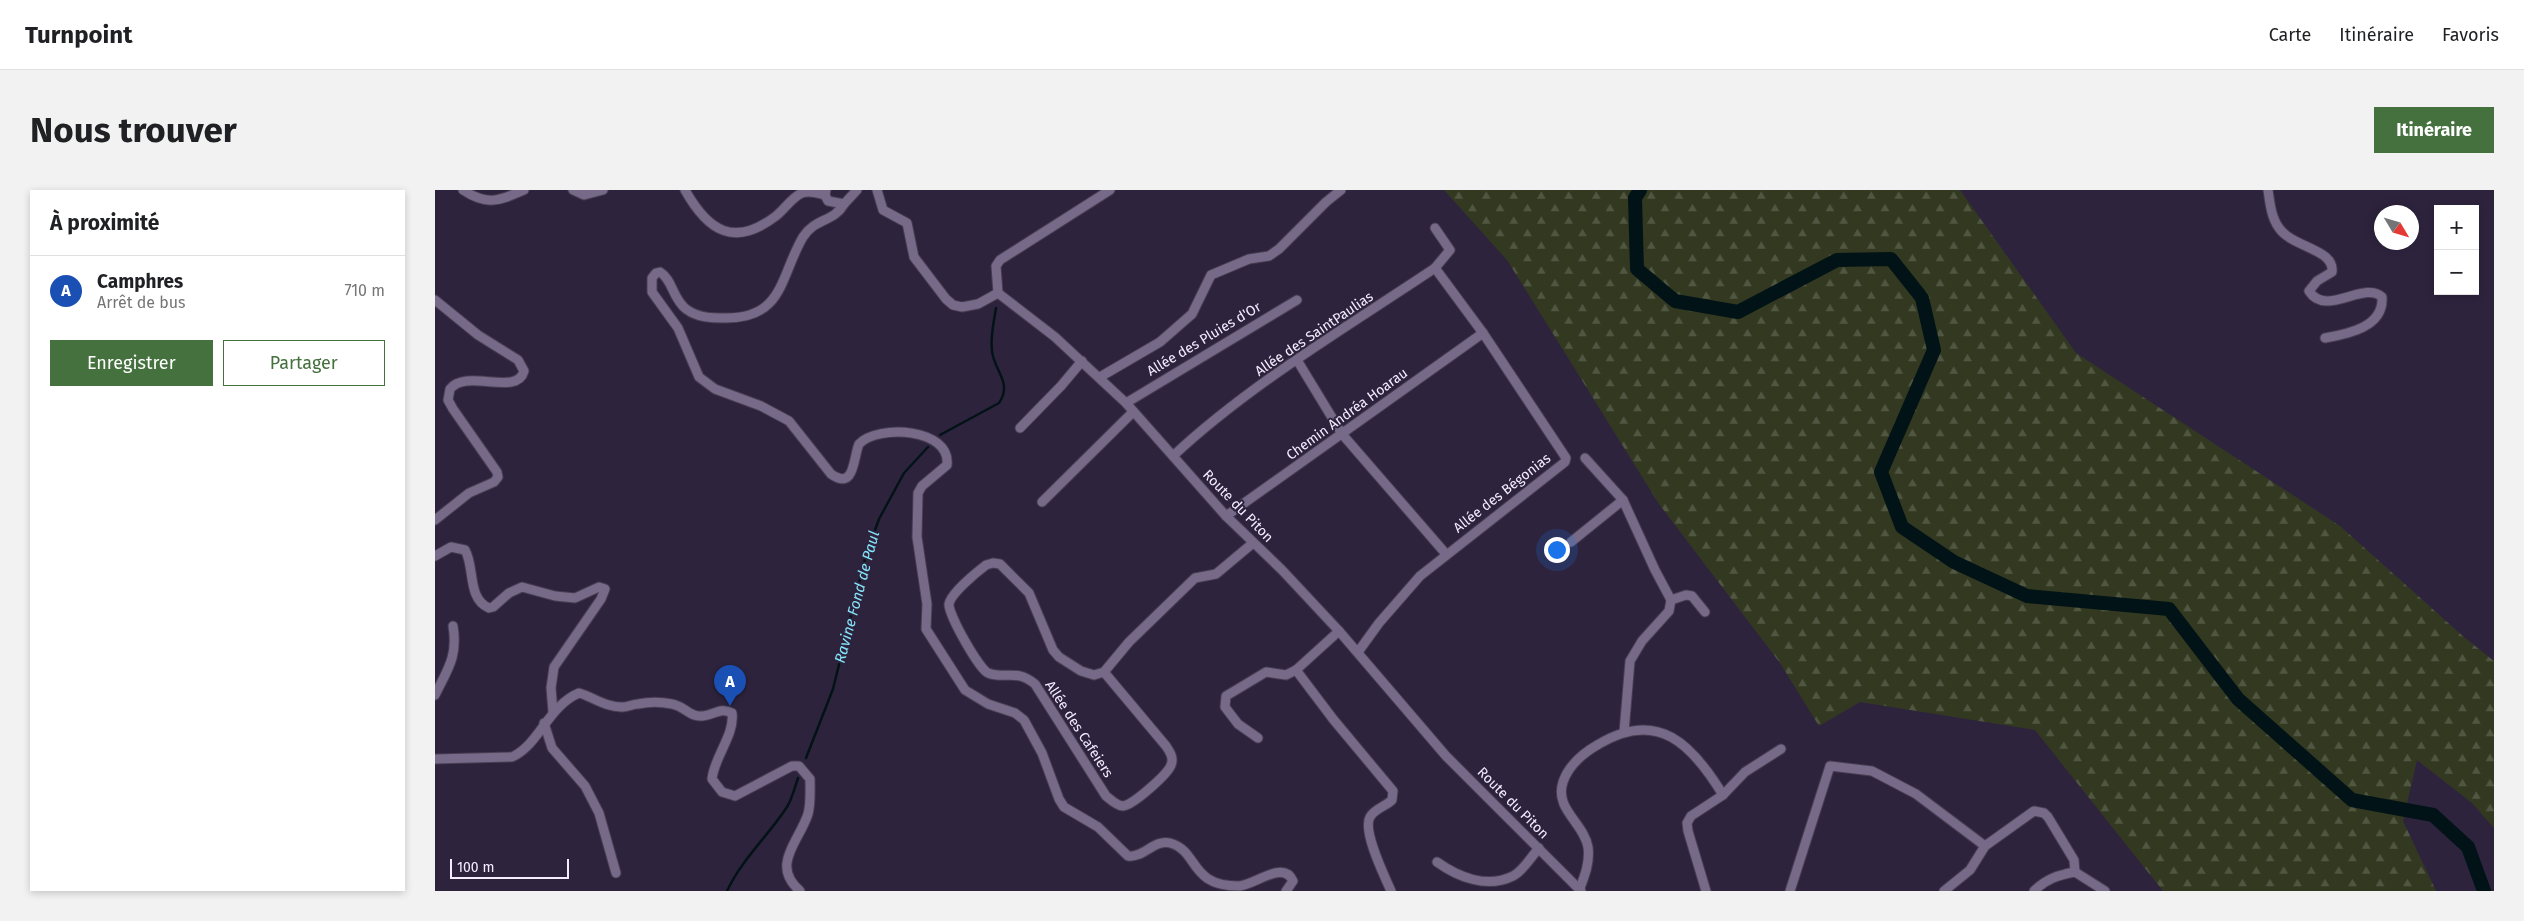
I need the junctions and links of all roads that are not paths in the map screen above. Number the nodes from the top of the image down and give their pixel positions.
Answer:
1 (463, 190) edge
2 (524, 190) edge
3 (573, 190) edge
4 (603, 190) edge
5 (685, 190) edge
6 (857, 190) edge
7 (877, 190) edge
8 (1110, 190) edge
9 (1341, 190) edge
10 (2268, 190) edge
11 (825, 192) edge
12 (844, 204) junction
13 (1435, 228) dead end
14 (1435, 268) junction
15 (997, 293) junction
16 (435, 300) edge
17 (1297, 300) dead end
18 (1483, 332) junction
19 (2325, 338) dead end
20 (1297, 360) junction
21 (1082, 361) junction
22 (1100, 378) junction
23 (1126, 403) junction
24 (1133, 412) junction
25 (1019, 428) dead end
26 (1342, 434) junction
27 (1173, 456) junction
28 (1585, 458) dead end
29 (1623, 500) junction
30 (1042, 502) dead end
31 (1226, 516) junction
32 (435, 520) edge
33 (1571, 542) dead end
34 (1253, 543) junction
35 (1446, 554) junction
36 (435, 556) edge
37 (1671, 600) junction
38 (1705, 612) dead end
39 (453, 626) dead end
40 (1339, 631) junction
41 (1358, 652) junction
42 (1296, 670) junction
43 (1104, 672) junction
44 (435, 695) edge
45 (553, 712) junction
46 (544, 723) junction
47 (1624, 732) junction
48 (1258, 738) dead end
49 (1781, 748) dead end
50 (435, 759) edge
51 (1723, 795) junction
52 (1985, 846) junction
53 (1539, 848) junction
54 (1437, 862) dead end
55 (2075, 872) junction
56 (616, 873) dead end
57 (1581, 889) edge
58 (800, 891) edge
59 (1286, 891) edge
60 (1391, 891) edge
61 (1706, 891) edge
62 (1790, 891) edge
63 (1944, 891) edge
64 (2034, 891) edge
65 (2105, 891) edge

1 - 2 street
3 - 4 street
5 - 11 street
6 - 12 street
7 - 15 street
8 - 15 street
9 - 22 street
10 - 19 street
11 - 12 street
12 - 59 street
13 - 14 street, Allée des SaintPaulias
14 - 18 street, Allée des Bégonias
14 - 20 street, Allée des SaintPaulias
15 - 21 street, Route du Piton
16 - 32 street
17 - 23 street, Allée des Pluies d'Or
18 - 26 street, Chemin Andréa Hoarau
18 - 35 street, Allée des Bégonias
20 - 26 street
20 - 27 street, Allée des SaintPaulias
21 - 22 street, Route du Piton
21 - 25 street
22 - 23 street, Route du Piton
23 - 24 street, Route du Piton
24 - 27 street, Route du Piton
24 - 30 street
26 - 31 street, Chemin Andréa Hoarau
26 - 35 street
27 - 31 street, Route du Piton
28 - 29 street
29 - 33 street
29 - 37 street
31 - 34 street, Route du Piton
34 - 40 street, Route du Piton
34 - 43 street
35 - 41 street, Allée des Bégonias
36 - 45 street
37 - 38 street
37 - 47 street
39 - 44 street
40 - 41 street, Route du Piton
40 - 42 street
41 - 53 street, Route du Piton
42 - 48 street
42 - 60 street
43 - 43 street, Allée des Cafeiers
45 - 46 street
45 - 58 street
46 - 50 street
46 - 56 street
47 - 51 street
47 - 57 street
49 - 51 street
51 - 61 street
52 - 55 street
52 - 62 street
52 - 63 street
53 - 54 street
53 - 57 street, Route du Piton
55 - 64 street
55 - 65 street

